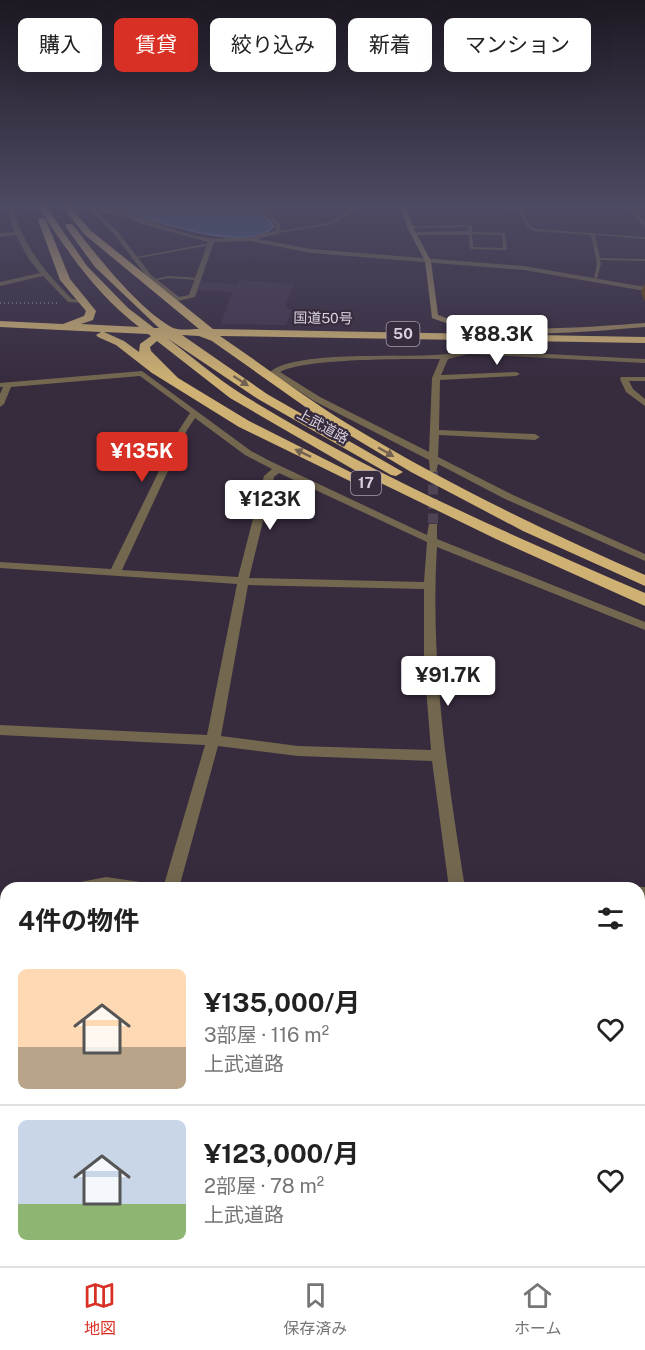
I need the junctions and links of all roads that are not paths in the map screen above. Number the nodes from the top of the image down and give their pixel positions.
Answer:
1 (35, 264) edge
2 (58, 264) edge
3 (80, 264) edge
4 (98, 264) edge
5 (128, 264) edge
6 (137, 264) edge
7 (203, 264) edge
8 (428, 264) edge
9 (476, 264) edge
10 (597, 264) edge
11 (44, 274) junction
12 (595, 278) junction
13 (198, 279) junction
14 (150, 281) junction
15 (0, 284) edge
16 (645, 289) edge
17 (164, 296) junction
18 (87, 307) junction
19 (0, 324) edge
20 (645, 325) edge
21 (57, 326) junction
22 (138, 329) junction
23 (0, 333) edge
24 (102, 335) junction
25 (212, 335) junction
26 (162, 338) junction
27 (280, 339) junction
28 (645, 340) edge
29 (645, 349) edge
30 (445, 357) junction
31 (242, 358) junction
32 (615, 358) junction
33 (645, 361) edge
34 (516, 374) dead end
35 (436, 378) junction
36 (624, 379) junction
37 (645, 379) edge
38 (173, 380) junction
39 (4, 385) edge
40 (0, 404) edge
41 (645, 404) edge
42 (194, 413) junction
43 (433, 432) junction
44 (535, 437) dead end
45 (434, 459) junction
46 (278, 469) junction
47 (433, 470) tunnel mouth
48 (433, 526) tunnel mouth
49 (432, 541) junction
50 (645, 558) edge
51 (0, 565) edge
52 (116, 572) junction
53 (243, 581) junction
54 (645, 581) edge
55 (429, 586) junction
56 (645, 589) edge
57 (645, 601) edge
58 (645, 626) edge
59 (0, 730) edge
60 (213, 740) junction
61 (438, 756) junction
62 (173, 882) edge
63 (456, 882) edge

1 - 11 street
2 - 18 highway
3 - 22 highway, 上武道路 / 17
4 -> 56 highway, 上武道路 / 17
5 - 14 highway, 17
6 - 14 street
7 - 13 street
8 - 20 street
9 - 12 street
10 - 12 lane
11 - 15 street
11 - 18 street
12 - 16 street
13 - 14 lane
13 - 14 street
14 - 17 highway, 17
17 - 25 highway, 17
17 - 26 highway
18 - 21 highway
18 - 22 highway
19 - 21 highway, 国道50号 / 50
21 - 22 highway, 国道50号 / 50
22 - 24 highway, 国道50号 / 50
22 - 26 highway, 国道50号 / 50
22 - 26 highway, 上武道路 / 17
23 - 24 highway, 国道50号 / 50
24 - 38 highway, 17
25 - 26 highway, 国道50号 / 50
25 - 26 highway, 国道50号 / 50
25 - 27 highway, 国道50号 / 50
25 - 28 highway, 国道50号 / 50
25 - 31 highway, 17
26 - 38 highway, 17
26 - 57 highway, 上武道路 / 17
27 - 29 highway, 国道50号 / 50
27 - 31 highway
30 - 32 street
30 - 35 street
30 - 45 street
31 -> 54 highway, 17
32 - 33 street
32 - 36 street
34 - 35 street
35 - 43 street
36 - 37 street
36 - 41 street
57 -> 38 highway, 17
39 - 40 street
39 - 42 street
42 - 46 street
42 - 52 street
43 - 44 street
43 - 45 street
45 - 47 street
45 - 50 street
46 - 49 street
46 - 53 street
48 - 49 street
49 - 55 street
49 - 58 street
51 - 52 street
52 - 53 street
53 - 55 street
53 - 60 street
55 - 61 street
59 - 60 street
60 - 61 street
60 - 62 street
61 - 63 street

